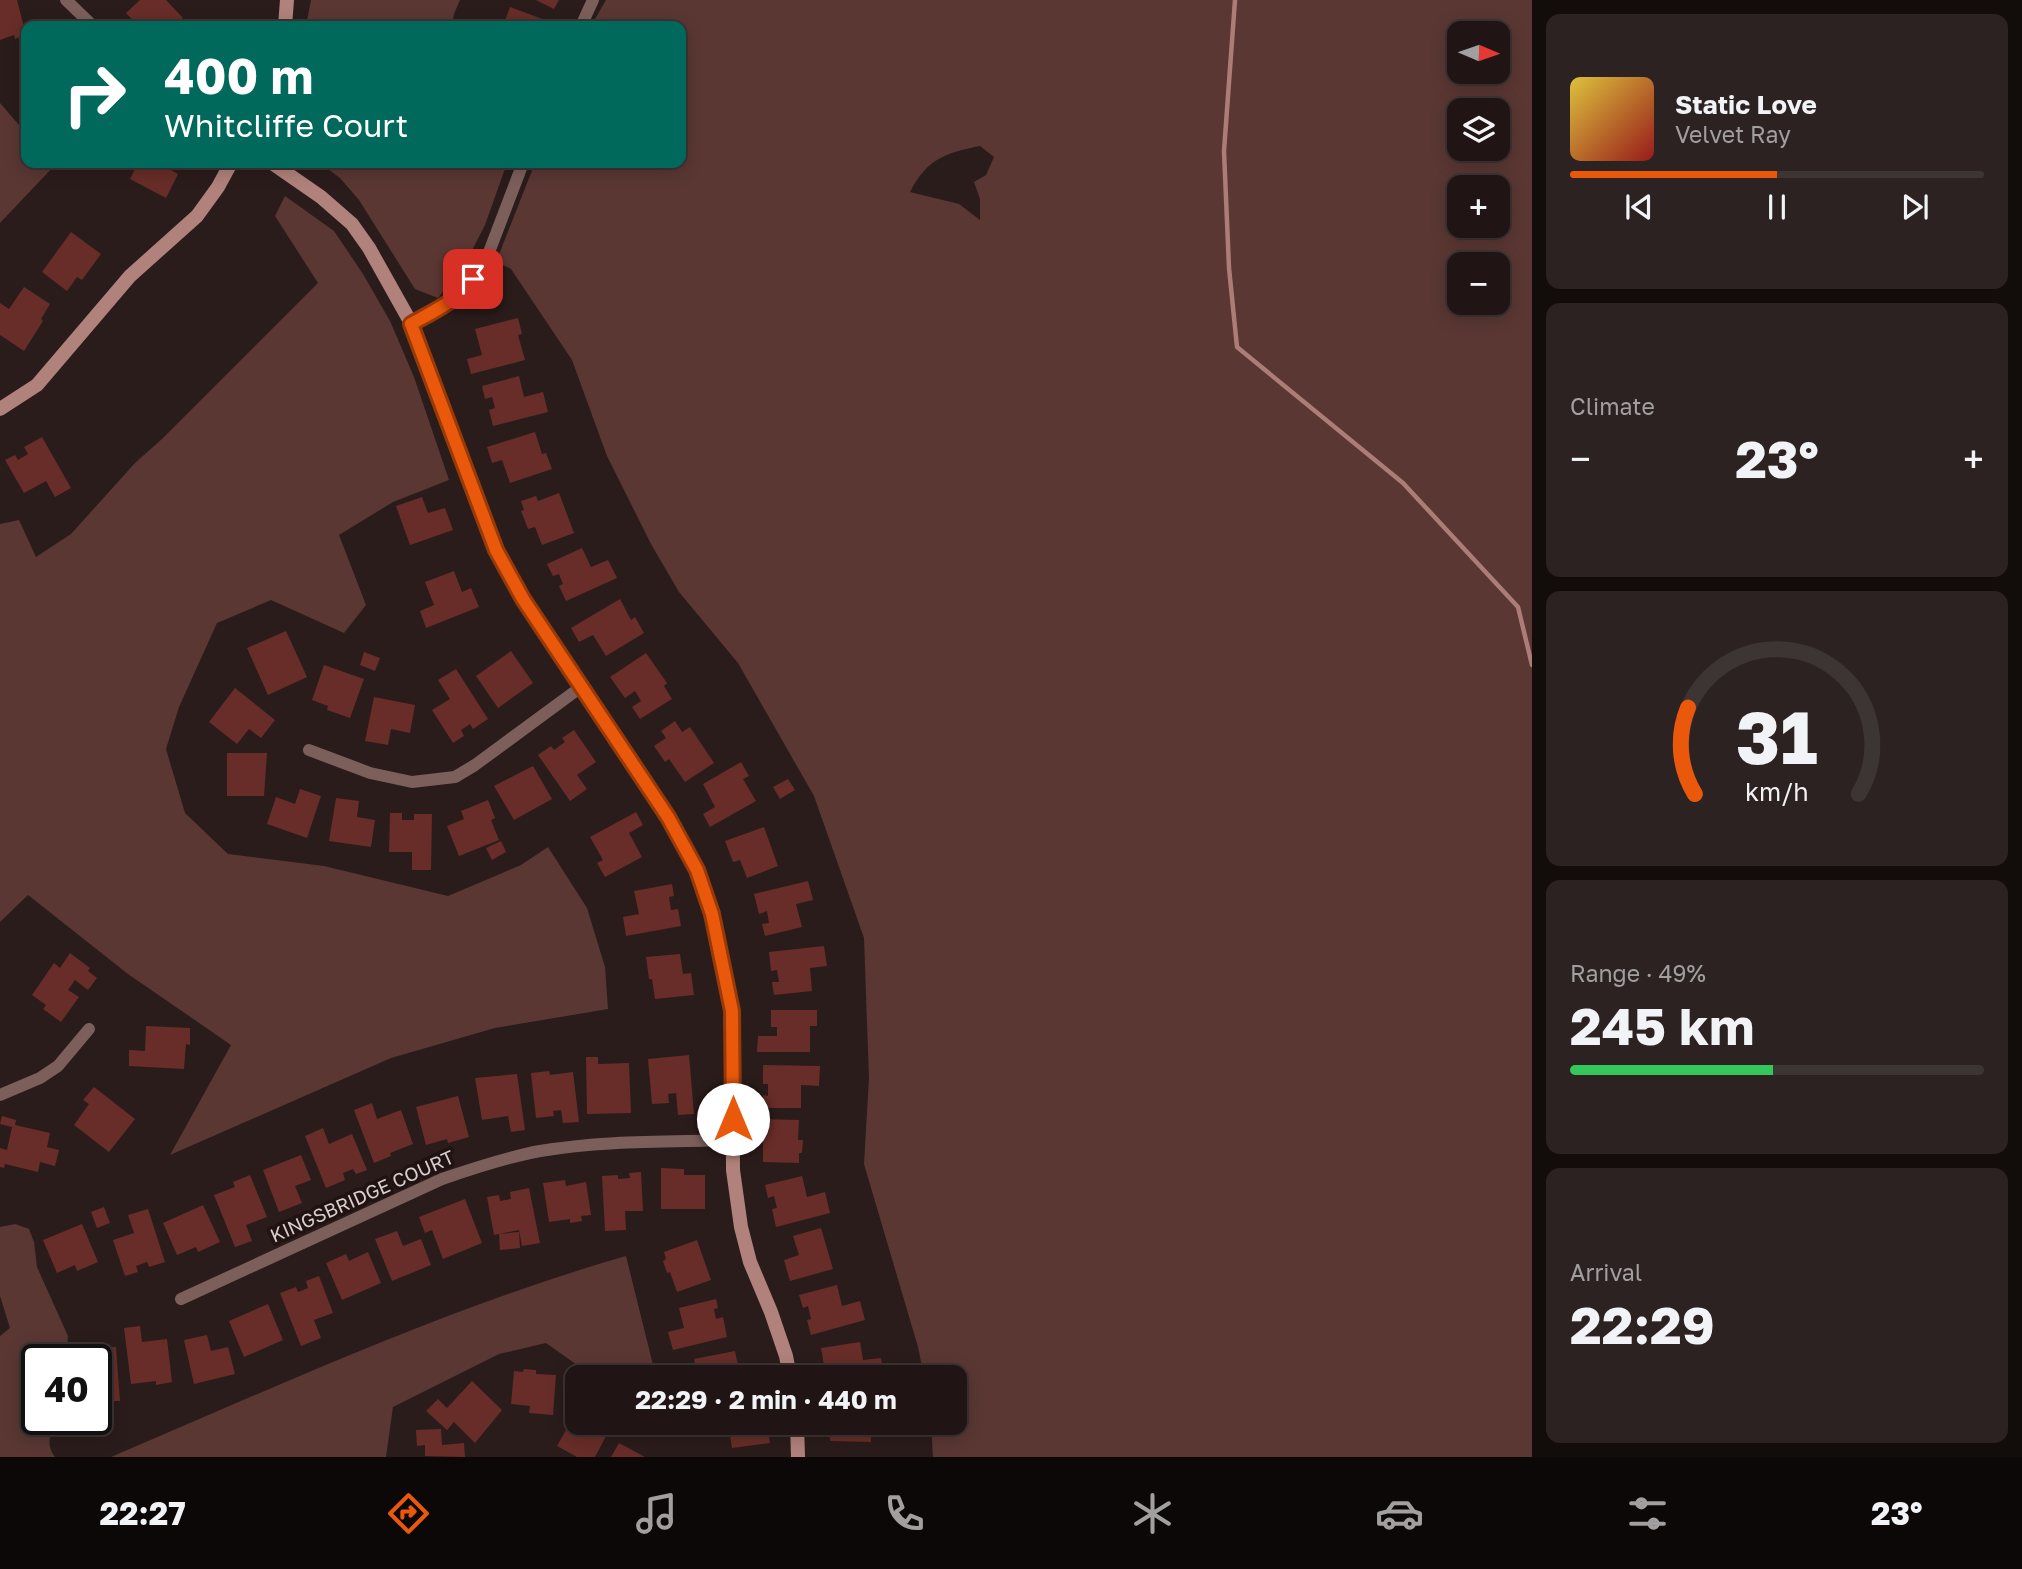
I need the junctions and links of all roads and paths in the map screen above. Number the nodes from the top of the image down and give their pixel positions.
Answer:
1 (66, 0) edge
2 (287, 0) edge
3 (593, 0) edge
4 (88, 21) edge
5 (285, 21) edge
6 (583, 21) edge
7 (228, 168) edge
8 (279, 168) edge
9 (521, 168) edge
10 (411, 324) junction
11 (0, 409) edge
12 (581, 687) junction
13 (309, 750) dead end
14 (89, 1029) dead end
15 (0, 1095) edge
16 (733, 1140) junction
17 (181, 1299) dead end
18 (788, 1365) edge
19 (797, 1435) edge
20 (798, 1457) edge

1 - 4 street
2 - 5 street
3 - 6 street
7 - 11 street
8 - 10 street
9 - 10 street
10 - 12 street
12 - 13 street
12 - 16 street
14 - 15 street
16 - 17 street, KINGSBRIDGE COURT
16 - 18 street
19 - 20 street

